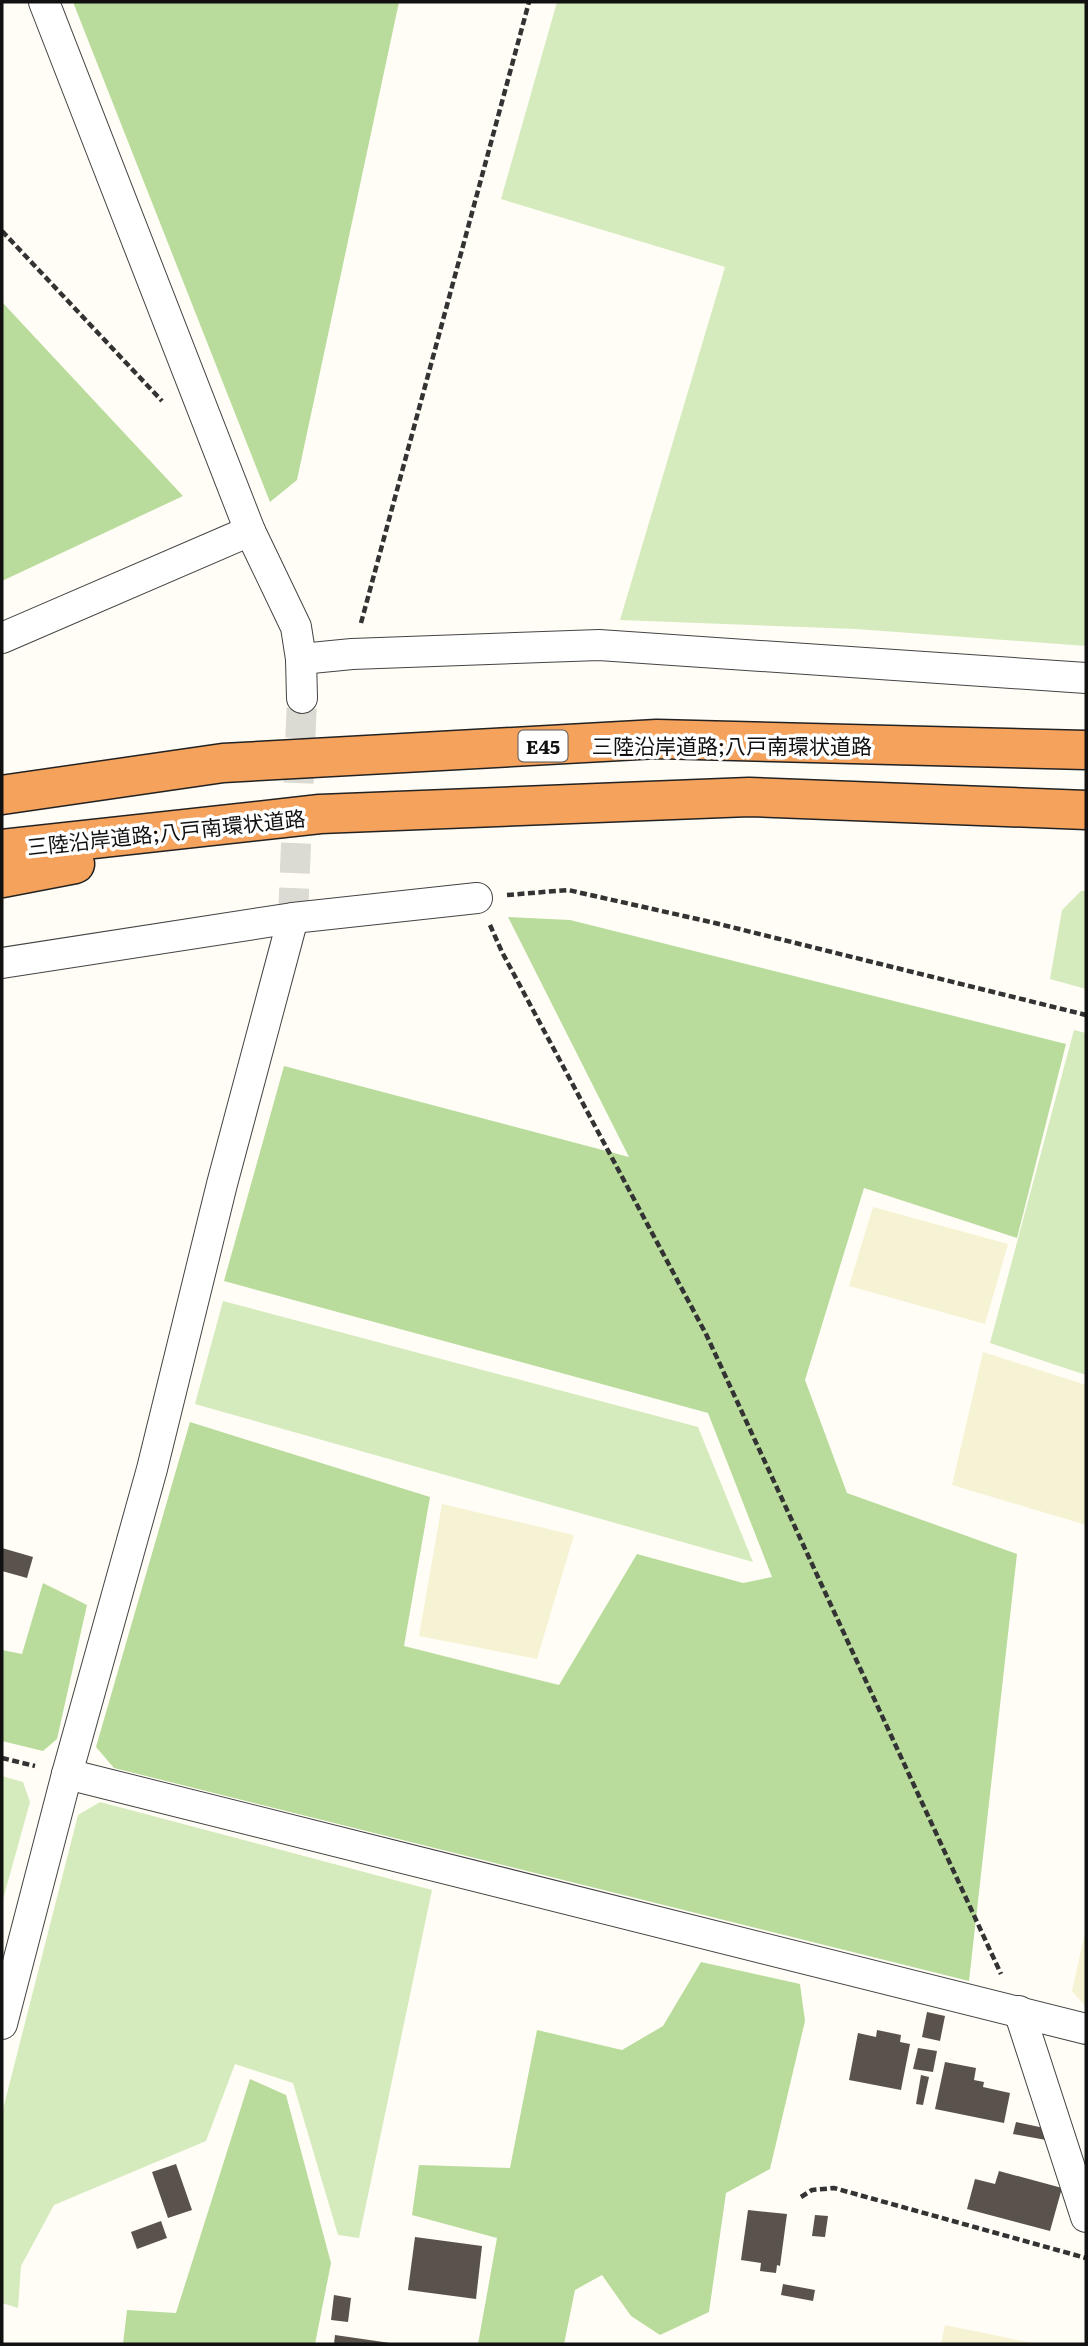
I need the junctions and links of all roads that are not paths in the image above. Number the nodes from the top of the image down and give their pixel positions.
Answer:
1 (44, 2) edge
2 (250, 531) junction
3 (2, 638) edge
4 (301, 659) junction
5 (1086, 678) edge
6 (302, 698) tunnel mouth
7 (1086, 750) edge
8 (2, 795) edge
9 (1086, 810) edge
10 (320, 814) junction
11 (2, 849) edge
12 (2, 878) edge
13 (477, 898) road end
14 (293, 918) junction
15 (2, 963) edge
16 (67, 1774) junction
17 (1019, 2011) junction
18 (2, 2024) edge
19 (1086, 2029) edge
20 (1086, 2217) edge

1 - 2 street
2 - 3 street
2 - 4 street
4 - 5 street
4 - 6 street
7 - 8 highway, 三陸沿岸道路;八戸南環状道路 / E45
9 - 10 highway, 三陸沿岸道路;八戸南環状道路
10 - 11 highway, 三陸沿岸道路;八戸南環状道路
10 - 12 highway
13 - 14 street
14 - 15 street
14 - 16 street
16 - 17 street
16 - 18 street
17 - 19 street
17 - 20 street

